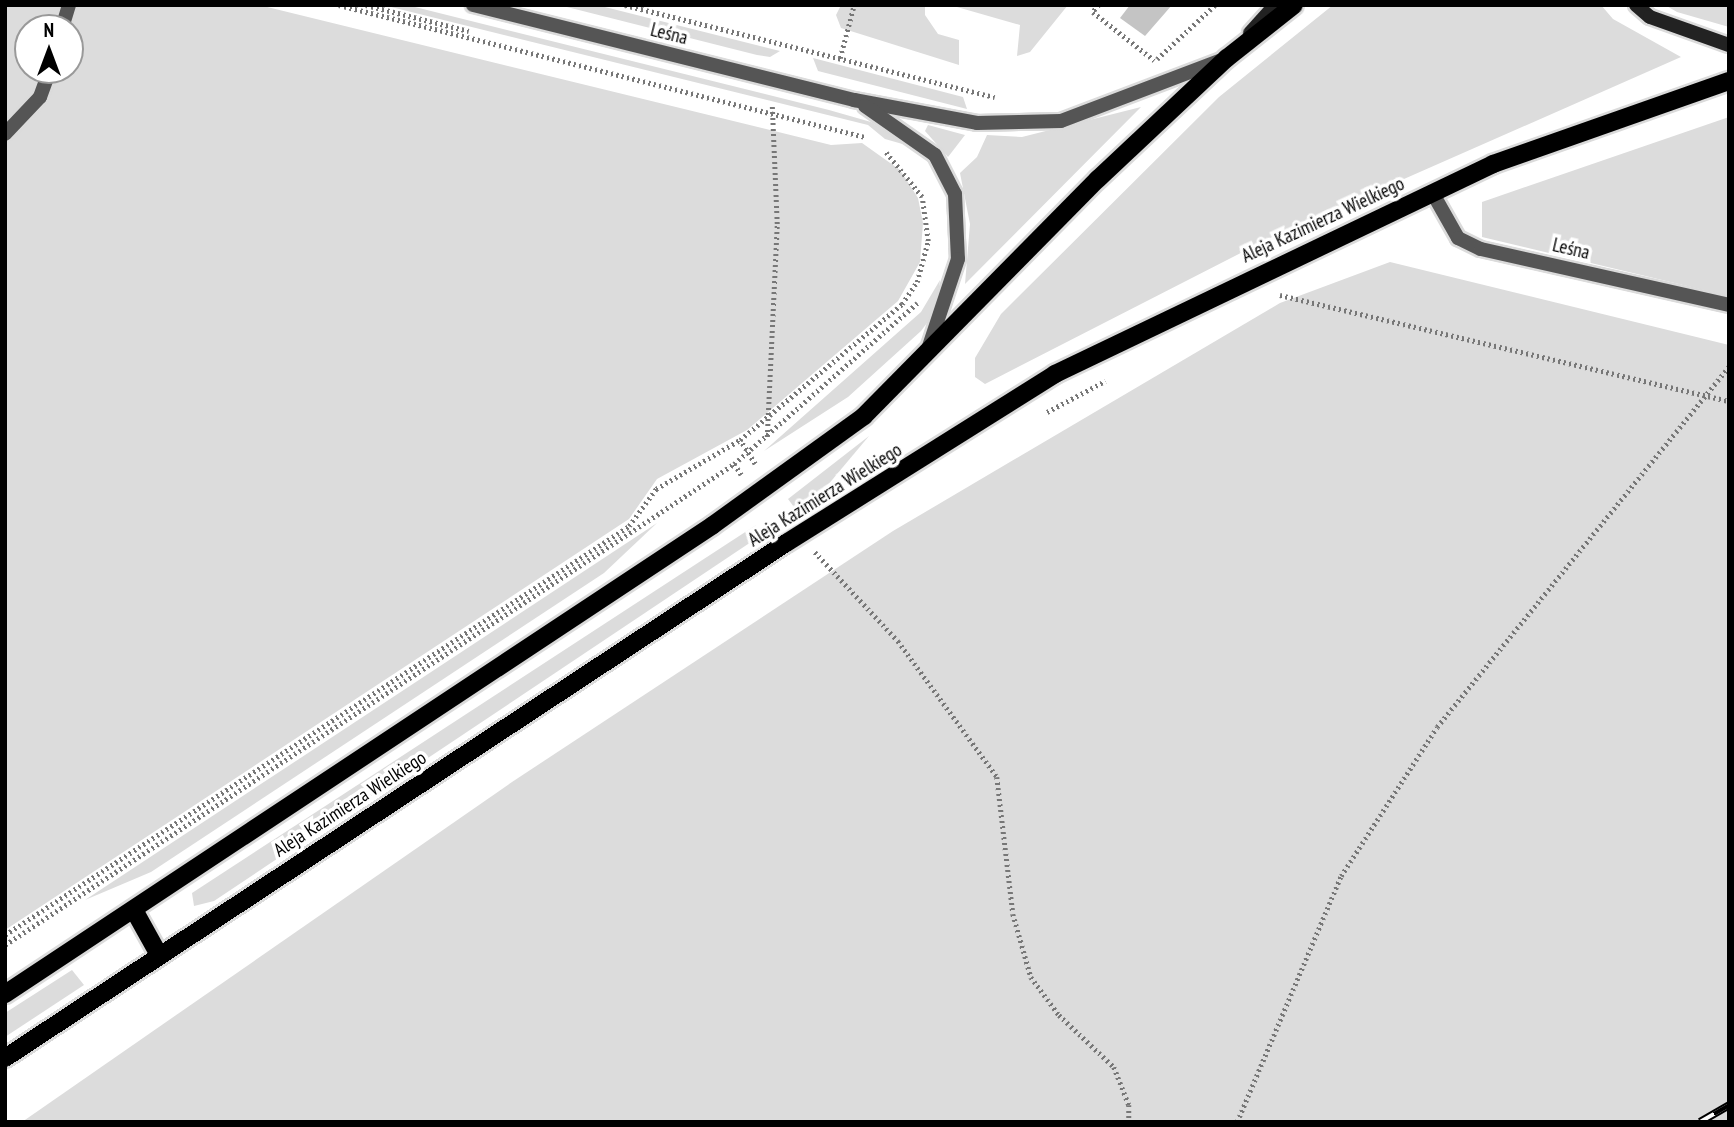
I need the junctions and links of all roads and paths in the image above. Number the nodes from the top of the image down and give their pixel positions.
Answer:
1 (338, 5) edge
2 (366, 5) edge
3 (473, 5) edge
4 (625, 5) edge
5 (854, 5) edge
6 (1098, 5) edge
7 (1215, 5) edge
8 (1275, 5) edge
9 (1294, 5) edge
10 (1636, 5) edge
11 (1729, 45) edge
12 (840, 58) junction
13 (1227, 58) junction
14 (1155, 61) junction
15 (1145, 67) dead end
16 (1729, 81) edge
17 (45, 84) edge
18 (1006, 99) dead end
19 (854, 100) junction
20 (772, 106) junction
21 (772, 113) junction
22 (5, 134) edge
23 (901, 155) dead end
24 (1432, 192) junction
25 (926, 290) dead end
26 (1270, 293) dead end
27 (1729, 305) edge
28 (924, 360) junction
29 (1729, 366) edge
30 (1117, 375) dead end
31 (1709, 396) junction
32 (1729, 401) edge
33 (1034, 419) dead end
34 (768, 420) junction
35 (757, 430) dead end
36 (767, 436) junction
37 (740, 440) dead end
38 (734, 464) junction
39 (756, 496) junction
40 (816, 554) dead end
41 (134, 910) junction
42 (5, 935) edge
43 (5, 944) edge
44 (159, 955) junction
45 (5, 994) edge
46 (5, 1058) edge
47 (1129, 1122) edge
48 (1237, 1122) edge

1 - 21 path
2 - 20 path
3 - 19 street, Leśna
4 - 12 path
5 - 12 path
6 - 14 path
7 - 14 path
8 - 13 street
9 - 13 main road, Aleja Kazimierza Wielkiego
10 - 11 street
12 - 18 path
13 - 19 street, Leśna
13 - 28 main road, Aleja Kazimierza Wielkiego
14 - 15 path
16 - 24 main road, Aleja Kazimierza Wielkiego
17 - 22 street
19 - 28 street
20 - 21 path
20 - 21 path
21 - 34 path
23 - 34 path
24 - 27 street, Leśna
24 - 44 main road, Aleja Kazimierza Wielkiego
25 - 36 path
26 - 31 path
28 - 39 main road, Aleja Kazimierza Wielkiego
29 - 31 path
30 - 33 path
31 - 32 path
31 - 48 path
34 - 35 path
34 - 36 path
36 - 38 path
37 - 42 path
38 - 39 path
38 - 43 path
39 - 41 main road, Aleja Kazimierza Wielkiego
40 - 47 path
41 - 44 main road
41 - 45 main road, Aleja Kazimierza Wielkiego
44 - 46 main road, Aleja Kazimierza Wielkiego

